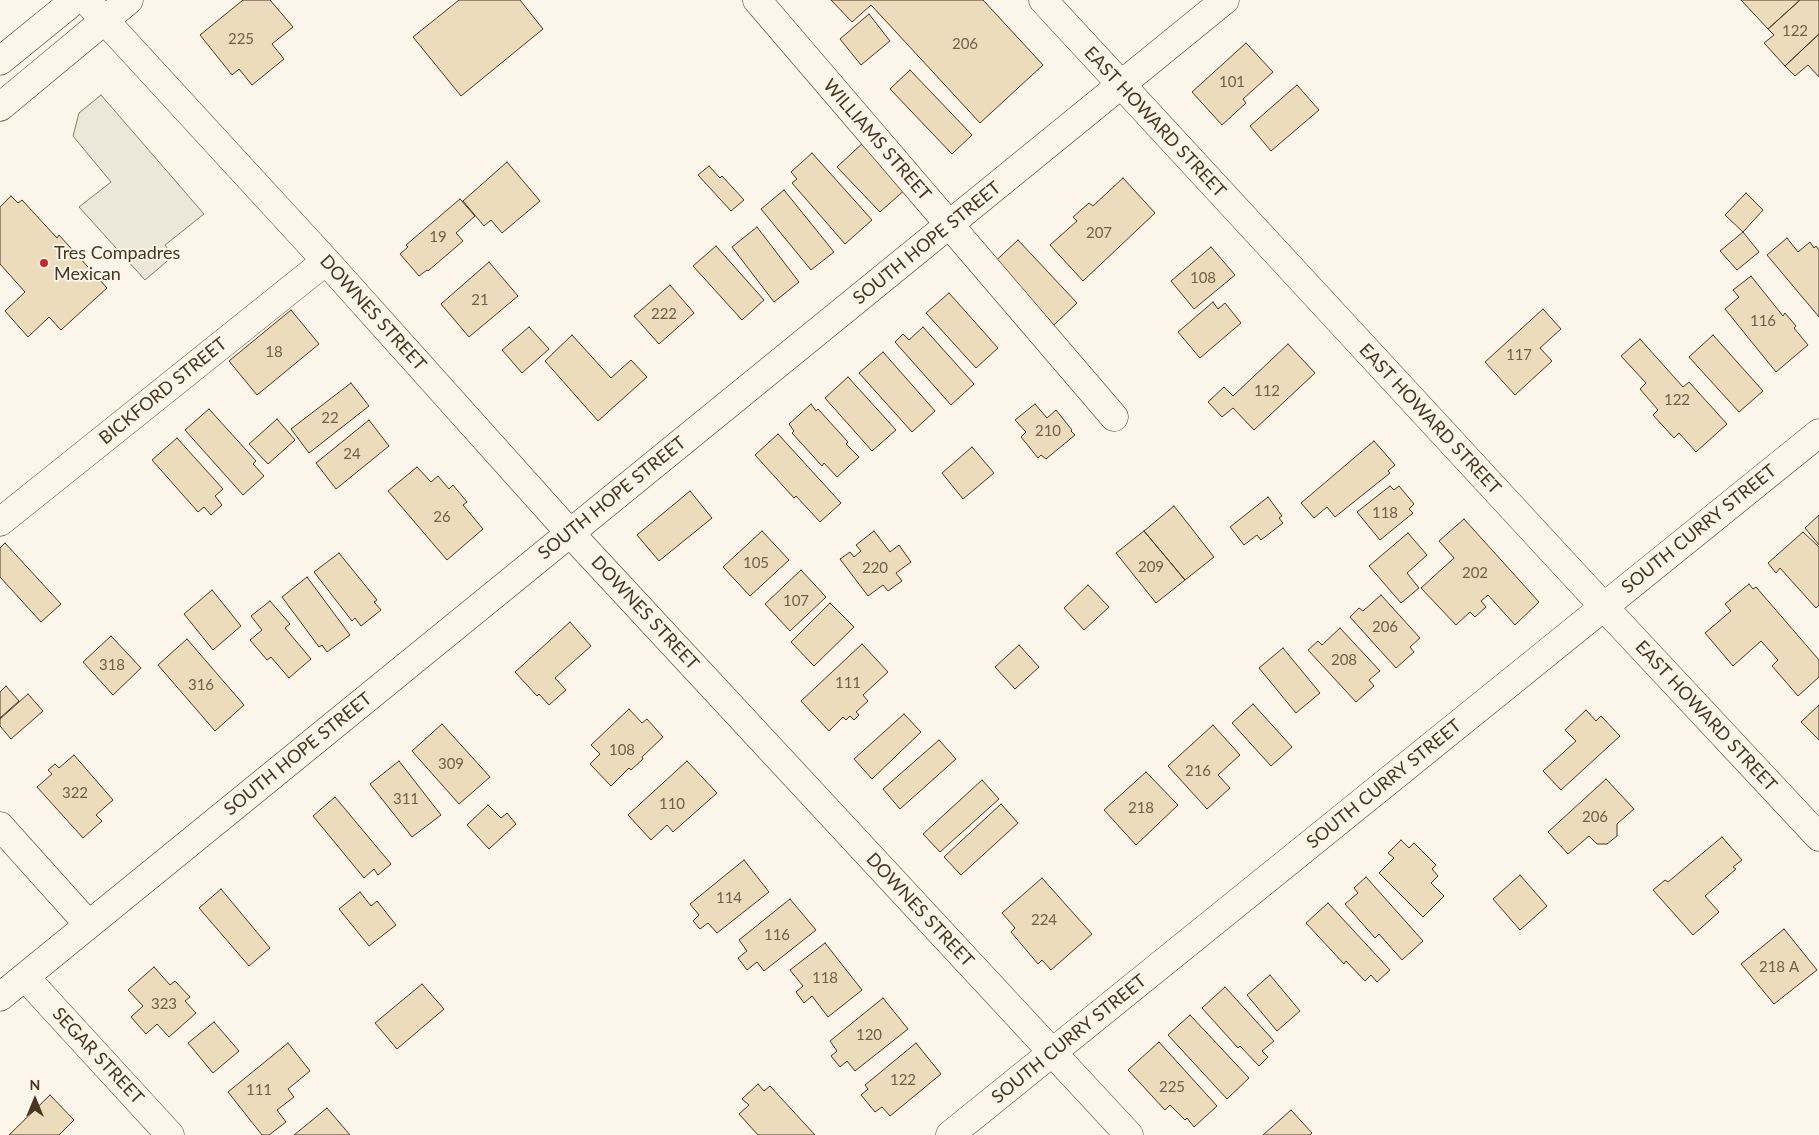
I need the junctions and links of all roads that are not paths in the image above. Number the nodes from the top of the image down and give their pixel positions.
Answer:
1 (75, 0) edge
2 (86, 0) edge
3 (129, 0) edge
4 (757, 0) edge
5 (1043, 0) edge
6 (1225, 0) edge
7 (104, 20) junction
8 (0, 61) edge
9 (1121, 84) junction
10 (0, 107) edge
11 (949, 225) junction
12 (326, 261) junction
13 (1114, 417) dead end
14 (1819, 433) edge
15 (0, 522) edge
16 (570, 533) junction
17 (1604, 606) junction
18 (0, 826) edge
19 (1819, 836) edge
20 (88, 924) junction
21 (25, 976) junction
22 (0, 997) edge
23 (1052, 1052) junction
24 (170, 1135) edge
25 (950, 1135) edge
26 (1129, 1135) edge

1 - 8 street
2 - 7 street, DOWNES STREET
3 - 7 street
4 - 11 street, WILLIAMS STREET
5 - 9 street, EAST HOWARD STREET
6 - 9 street, SOUTH HOPE STREET
7 - 10 street
7 - 12 street, DOWNES STREET
9 - 11 street, SOUTH HOPE STREET
9 - 17 street, EAST HOWARD STREET
11 - 13 street, WILLIAMS STREET
11 - 16 street, SOUTH HOPE STREET
12 - 15 street, BICKFORD STREET
12 - 16 street, DOWNES STREET
14 - 17 street, SOUTH CURRY STREET
16 - 20 street, SOUTH HOPE STREET
16 - 23 street, DOWNES STREET
17 - 19 street, EAST HOWARD STREET
17 - 23 street, SOUTH CURRY STREET
18 - 20 street
20 - 21 street, SOUTH HOPE STREET
21 - 22 street, SOUTH HOPE STREET
21 - 24 street, SEGAR STREET
23 - 25 street, SOUTH CURRY STREET
23 - 26 street, DOWNES STREET

